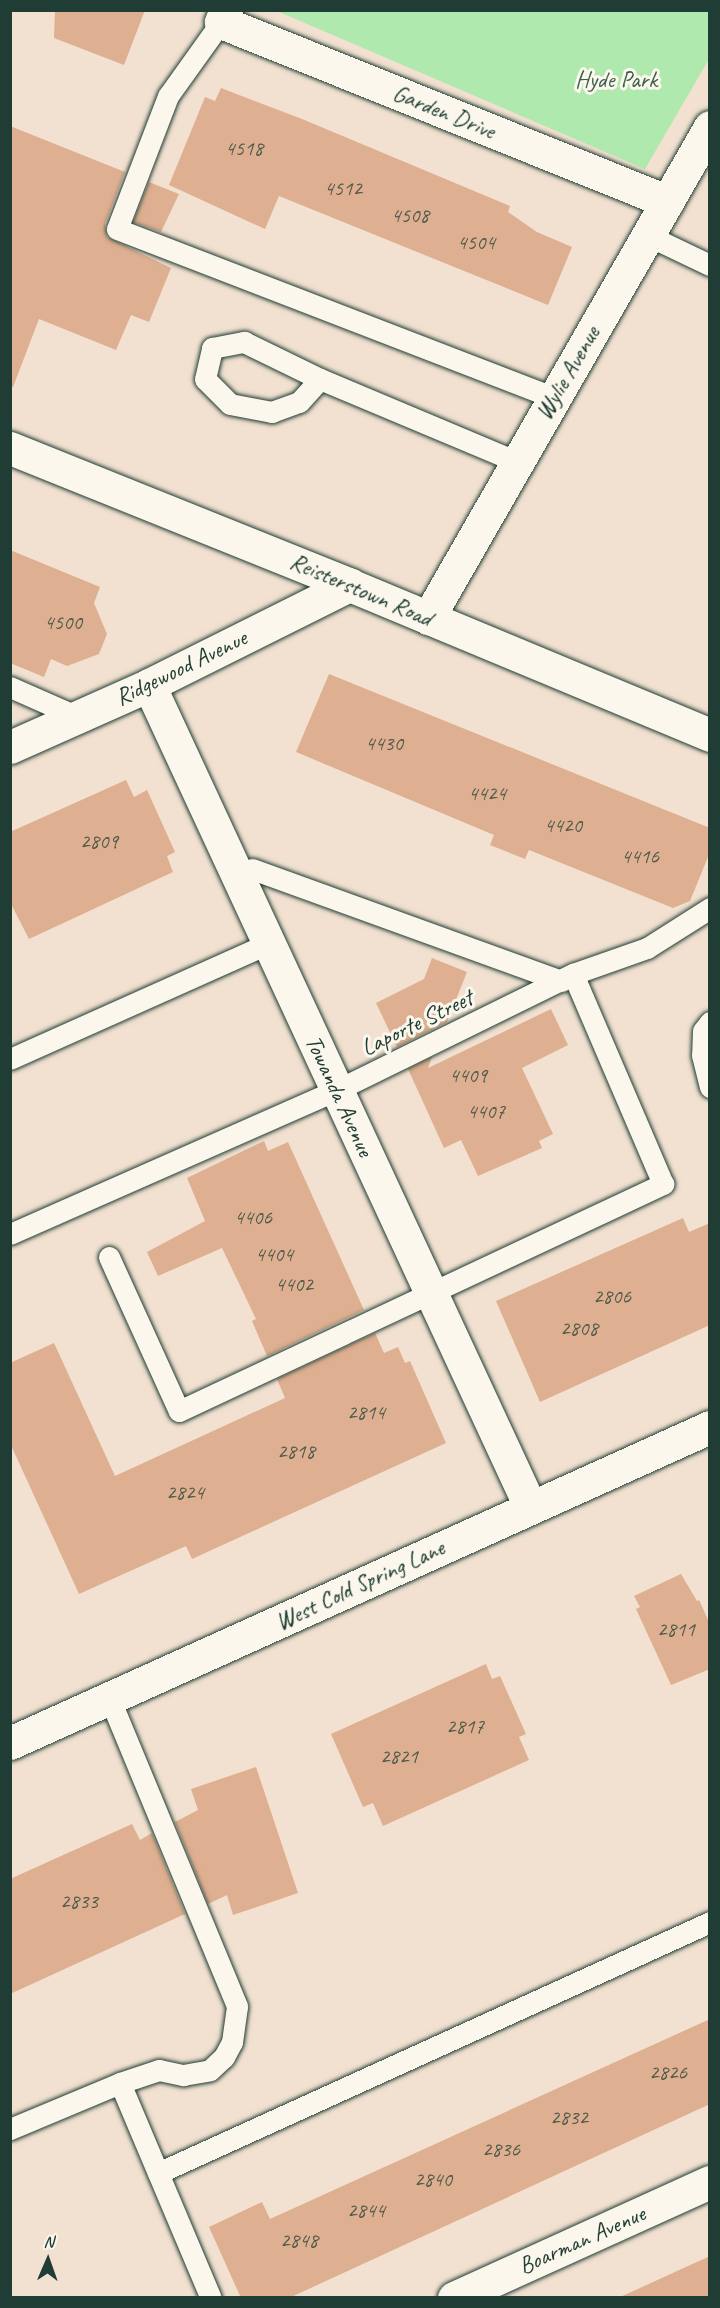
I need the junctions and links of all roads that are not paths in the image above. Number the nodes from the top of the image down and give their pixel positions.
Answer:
1 (223, 16) edge
2 (710, 127) edge
3 (667, 201) junction
4 (647, 235) junction
5 (710, 265) edge
6 (320, 378) junction
7 (554, 398) junction
8 (10, 448) edge
9 (517, 462) junction
10 (350, 585) junction
11 (428, 618) junction
12 (149, 685) junction
13 (10, 687) edge
14 (78, 717) junction
15 (710, 735) edge
16 (10, 747) edge
17 (252, 869) dead end
18 (710, 908) edge
19 (269, 943) junction
20 (567, 977) junction
21 (706, 1026) edge
22 (10, 1059) edge
23 (710, 1087) edge
24 (337, 1090) junction
25 (10, 1234) edge
26 (109, 1257) dead end
27 (431, 1292) junction
28 (710, 1426) edge
29 (530, 1506) junction
30 (110, 1699) junction
31 (10, 1743) edge
32 (710, 1922) edge
33 (120, 2083) junction
34 (10, 2129) edge
35 (158, 2173) junction
36 (710, 2182) edge
37 (211, 2298) edge
38 (454, 2298) edge

1 - 3 street, Garden Drive
1 - 7 lane
2 - 3 street, Wylie Avenue
3 - 4 street, Wylie Avenue
4 - 5 lane
4 - 7 street, Wylie Avenue
6 - 6 lane
6 - 9 lane
7 - 9 street, Wylie Avenue
8 - 10 street, Reisterstown Road
9 - 11 street, Wylie Avenue
10 - 11 street, Reisterstown Road
10 - 12 street, Ridgewood Avenue
11 - 15 street, Reisterstown Road
12 - 14 street, Ridgewood Avenue
12 - 19 street, Towanda Avenue
13 - 14 lane
14 - 16 street, Ridgewood Avenue
17 - 20 lane
18 - 20 lane, Laporte Street
19 - 22 lane
19 - 24 street, Towanda Avenue
20 - 24 lane, Laporte Street
20 - 27 lane
21 - 23 lane
24 - 25 lane, Laporte Street
24 - 27 street, Towanda Avenue
26 - 27 lane
27 - 29 street, Towanda Avenue
28 - 29 street, West Cold Spring Lane
29 - 30 street, West Cold Spring Lane
30 - 31 street, West Cold Spring Lane
30 - 33 lane
32 - 35 lane
33 - 34 lane
33 - 35 lane
35 - 37 lane
36 - 38 street, Boarman Avenue

